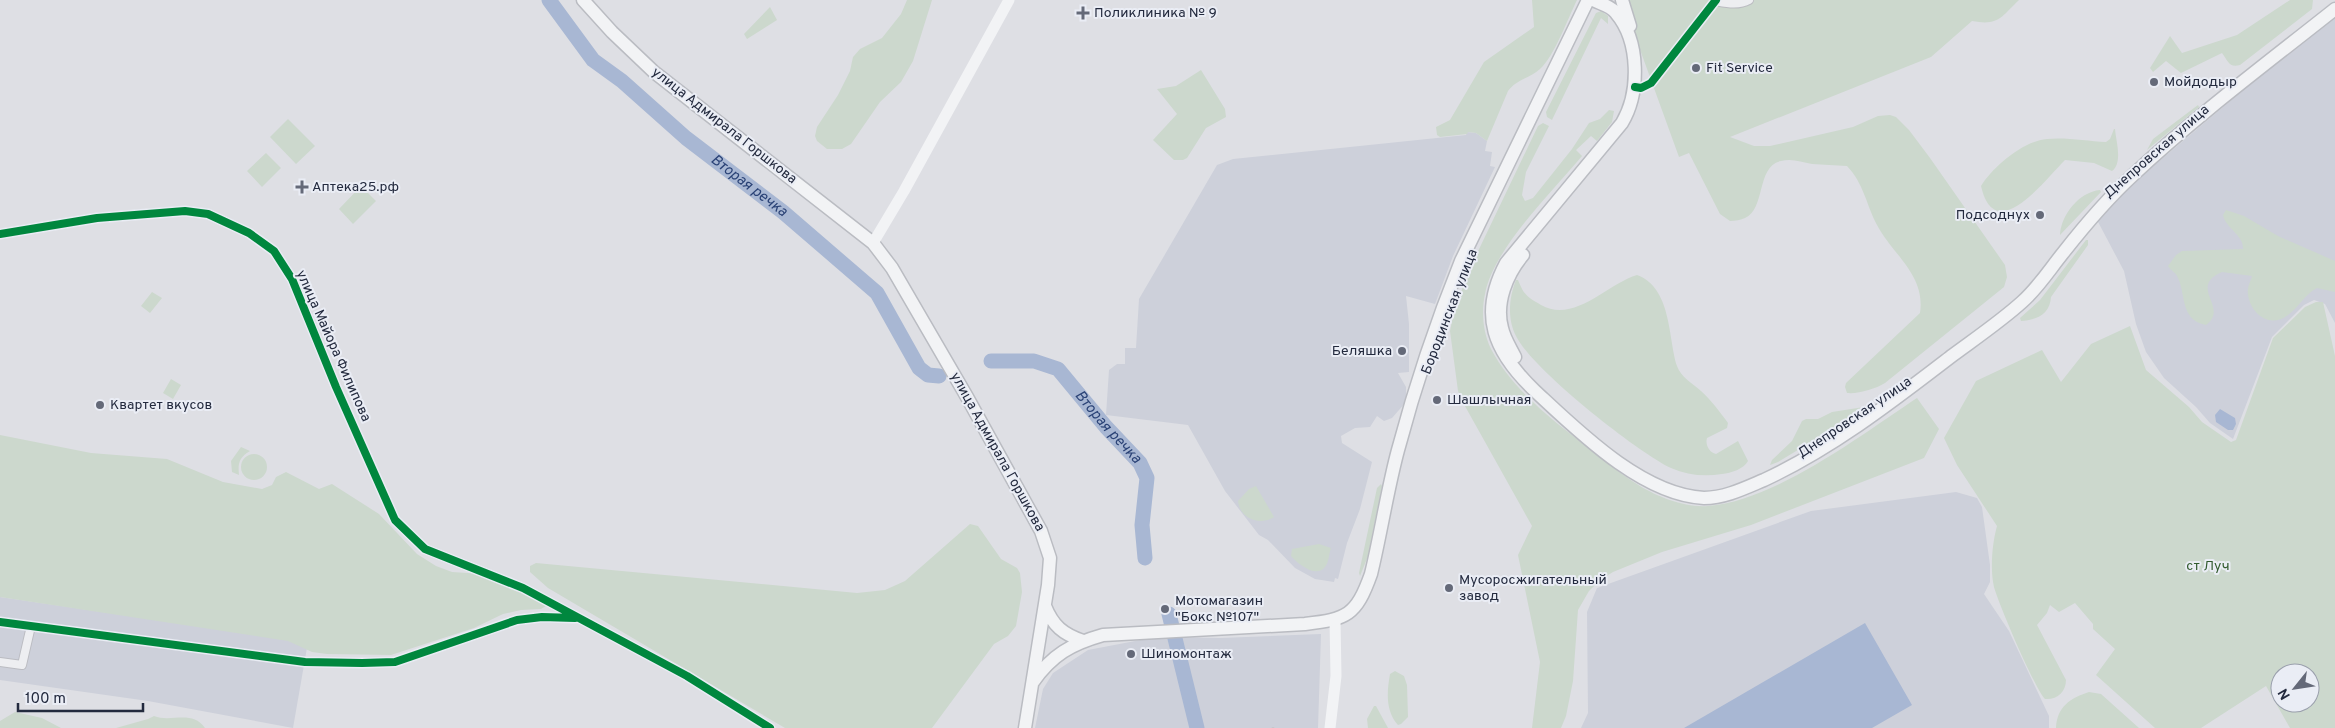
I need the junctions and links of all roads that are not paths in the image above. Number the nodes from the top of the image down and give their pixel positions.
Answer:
1 (583, 0) edge
2 (1009, 0) edge
3 (1588, 0) edge
4 (1594, 0) edge
5 (1622, 0) edge
6 (1715, 0) edge
7 (1749, 0) edge
8 (2335, 5) edge
9 (2335, 9) edge
10 (1638, 88) junction
11 (0, 234) edge
12 (873, 243) junction
13 (1044, 605) junction
14 (580, 619) junction
15 (0, 622) edge
16 (1335, 624) junction
17 (31, 626) junction
18 (1083, 640) junction
19 (0, 662) edge
20 (1033, 682) junction
21 (770, 728) edge
22 (1025, 728) edge
23 (1330, 728) edge

1 - 12 main road, улица Адмирала Горшкова
2 - 12 main road
3 - 16 main road, Бородинская улица
4 - 10 main road, Днепровская улица
4 - 16 main road, Бородинская улица
5 - 10 main road, Днепровская улица
6 - 7 street
6 - 10 street
8 - 10 main road, Днепровская улица
9 - 10 main road, Днепровская улица
11 - 14 street, улица Майора Филипова
12 - 13 main road, улица Адмирала Горшкова
13 - 18 main road
13 - 20 main road, улица Адмирала Горшкова
14 - 17 street
14 - 21 street, улица Майора Филипова
15 - 17 street
16 - 18 main road, Бородинская улица
16 - 23 main road
17 - 19 street
18 - 20 main road, Бородинская улица
20 - 22 main road, улица Адмирала Горшкова

